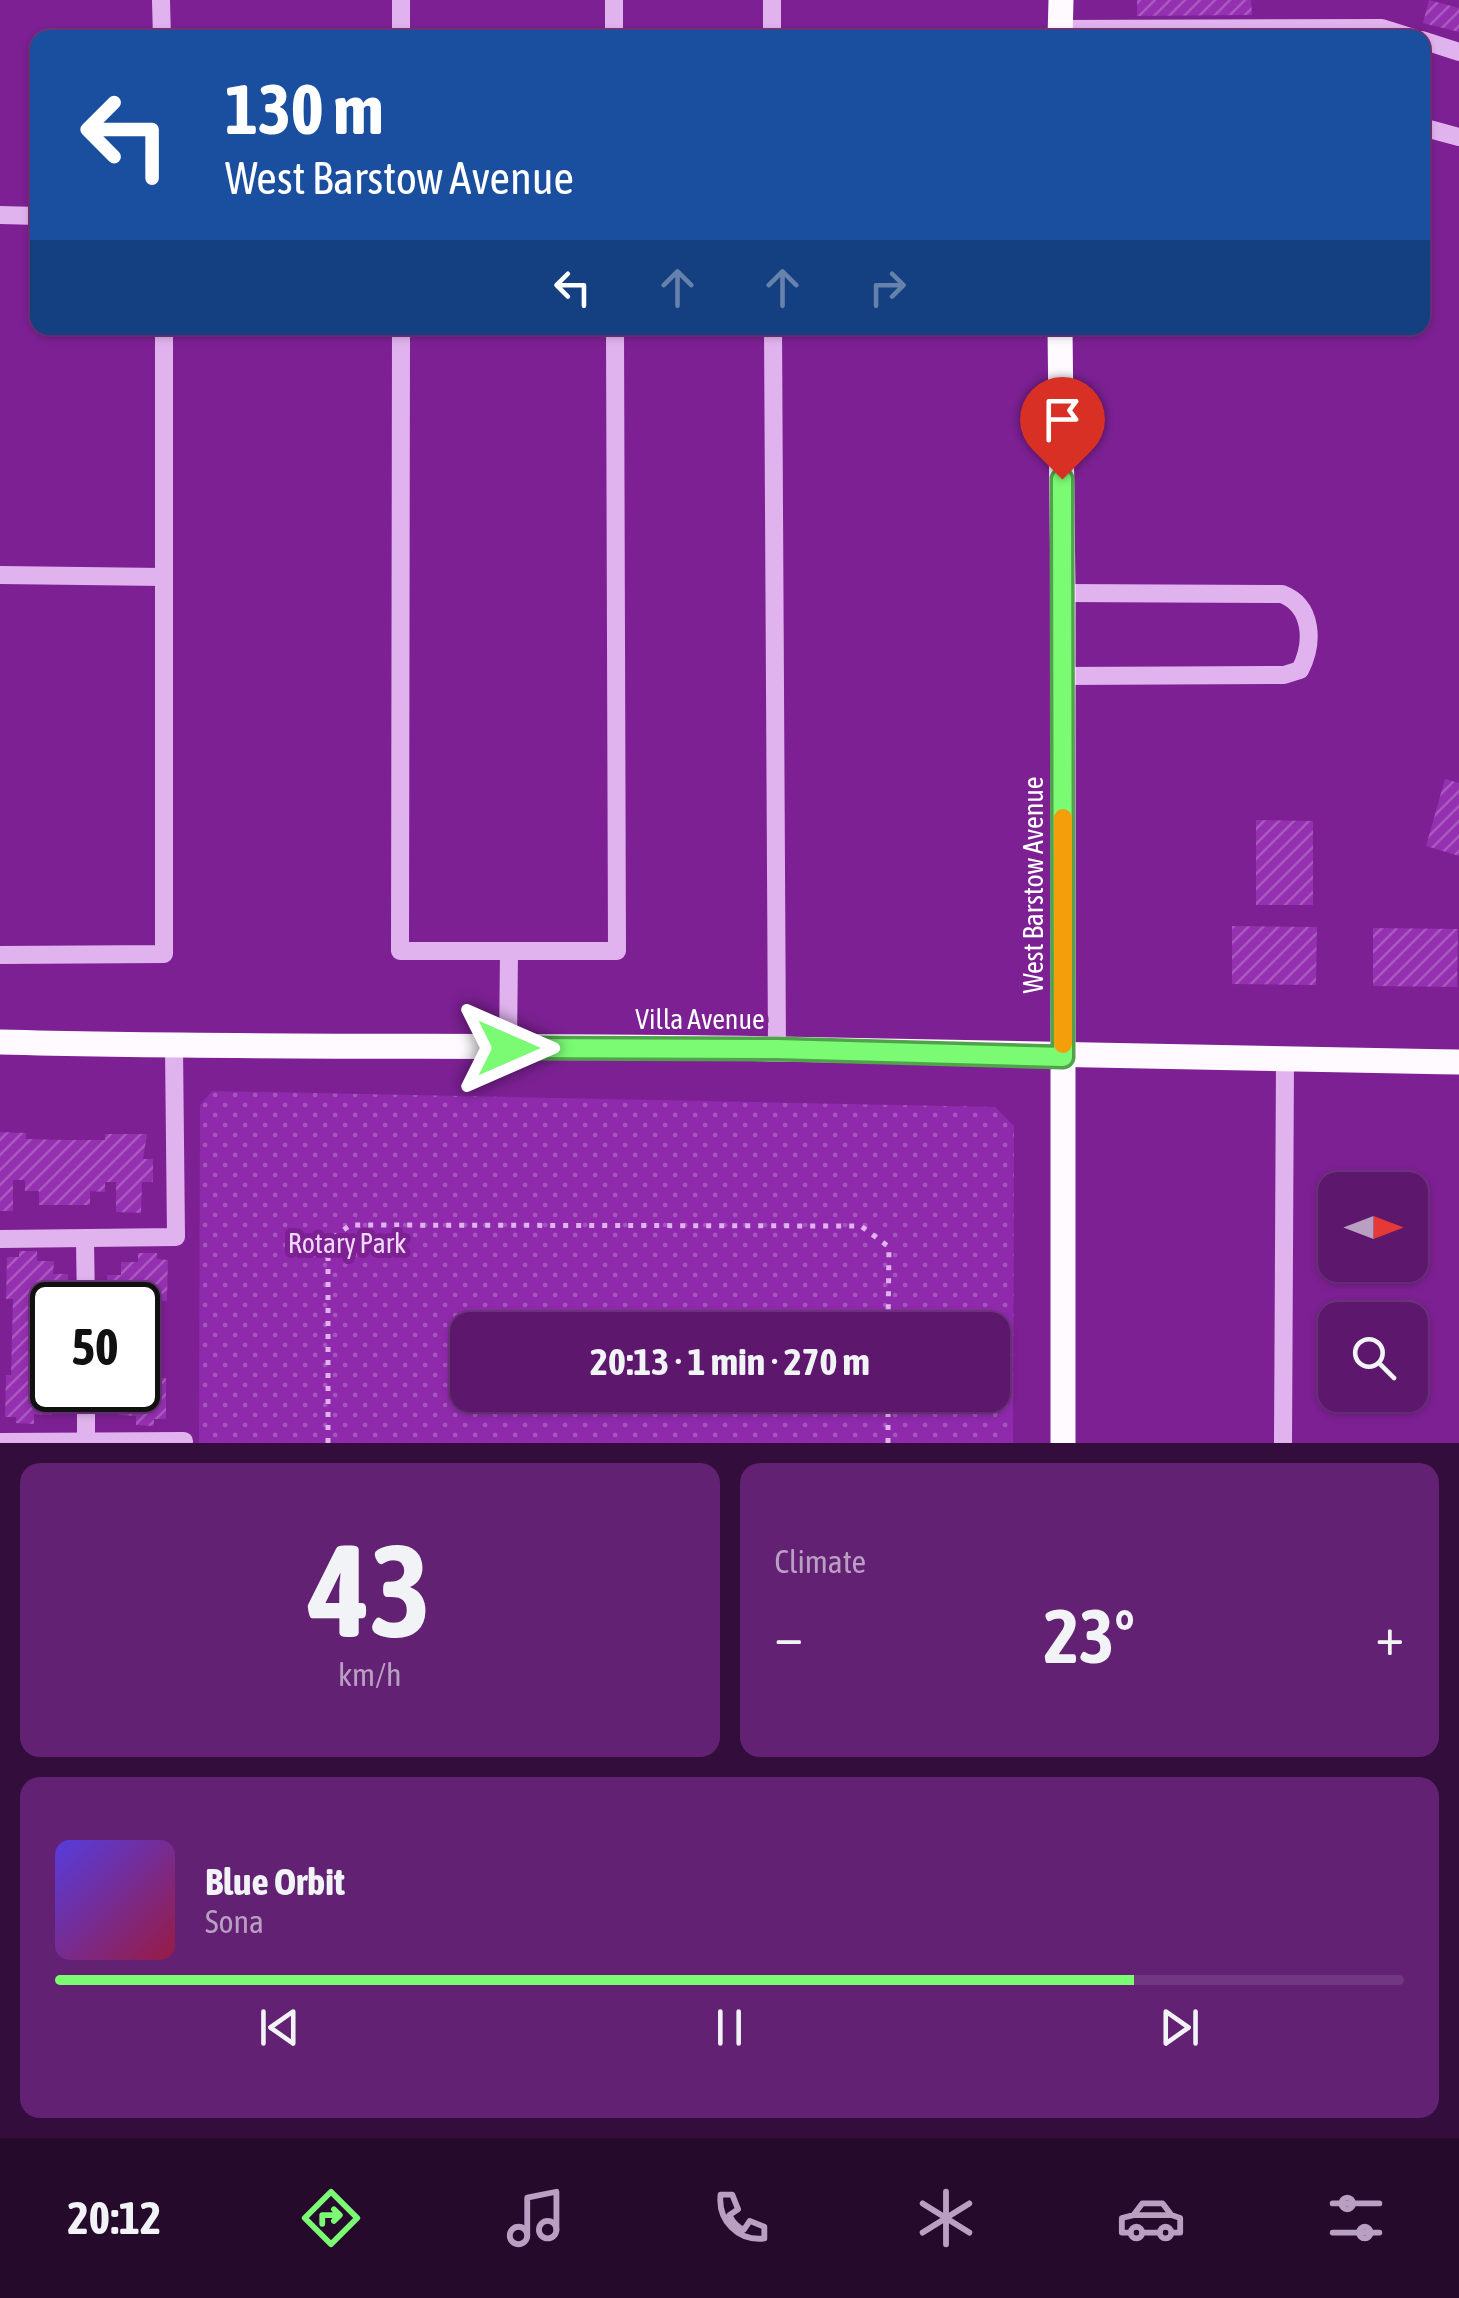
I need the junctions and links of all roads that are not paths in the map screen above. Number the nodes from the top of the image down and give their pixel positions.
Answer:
1 (161, 0) edge
2 (401, 0) edge
3 (614, 0) edge
4 (772, 0) edge
5 (1060, 0) edge
6 (162, 30) edge
7 (401, 30) edge
8 (614, 30) edge
9 (772, 30) edge
10 (1060, 30) edge
11 (1253, 30) edge
12 (1388, 30) edge
13 (1430, 43) edge
14 (1459, 52) edge
15 (1430, 129) edge
16 (1459, 136) edge
17 (0, 216) edge
18 (30, 216) edge
19 (164, 335) edge
20 (400, 335) edge
21 (615, 335) edge
22 (772, 335) edge
23 (1060, 335) edge
24 (0, 574) edge
25 (164, 577) junction
26 (1063, 593) junction
27 (1063, 676) junction
28 (509, 951) junction
29 (0, 955) edge
30 (0, 1042) edge
31 (174, 1047) junction
32 (508, 1048) junction
33 (777, 1049) junction
34 (1063, 1057) junction
35 (1284, 1059) junction
36 (1459, 1062) edge
37 (0, 1239) edge
38 (86, 1240) junction
39 (86, 1282) edge
40 (86, 1412) edge
41 (184, 1441) edge
42 (0, 1442) edge
43 (86, 1442) edge
44 (1063, 1443) edge
45 (1283, 1443) edge

1 - 6 street
2 - 7 street
3 - 8 street
4 - 9 street
5 - 10 main road
11 - 12 street
13 - 14 street
15 - 16 street
17 - 18 street
19 - 25 street
20 - 28 street
21 - 28 street
22 - 33 street
23 - 26 main road, West Barstow Avenue
24 - 25 street
25 - 29 street
26 - 27 main road, West Barstow Avenue
26 - 27 street
27 - 34 main road, West Barstow Avenue
28 - 32 street
30 - 31 main road, Villa Avenue
31 - 32 main road, Villa Avenue
31 - 38 street
32 - 33 main road, Villa Avenue
33 - 34 main road, Villa Avenue
34 - 35 main road, Villa Avenue
34 - 44 main road, West Barstow Avenue
35 - 36 main road, Villa Avenue
35 - 45 street
37 - 38 street
38 - 39 street
40 - 43 street
41 - 43 street
42 - 43 street

